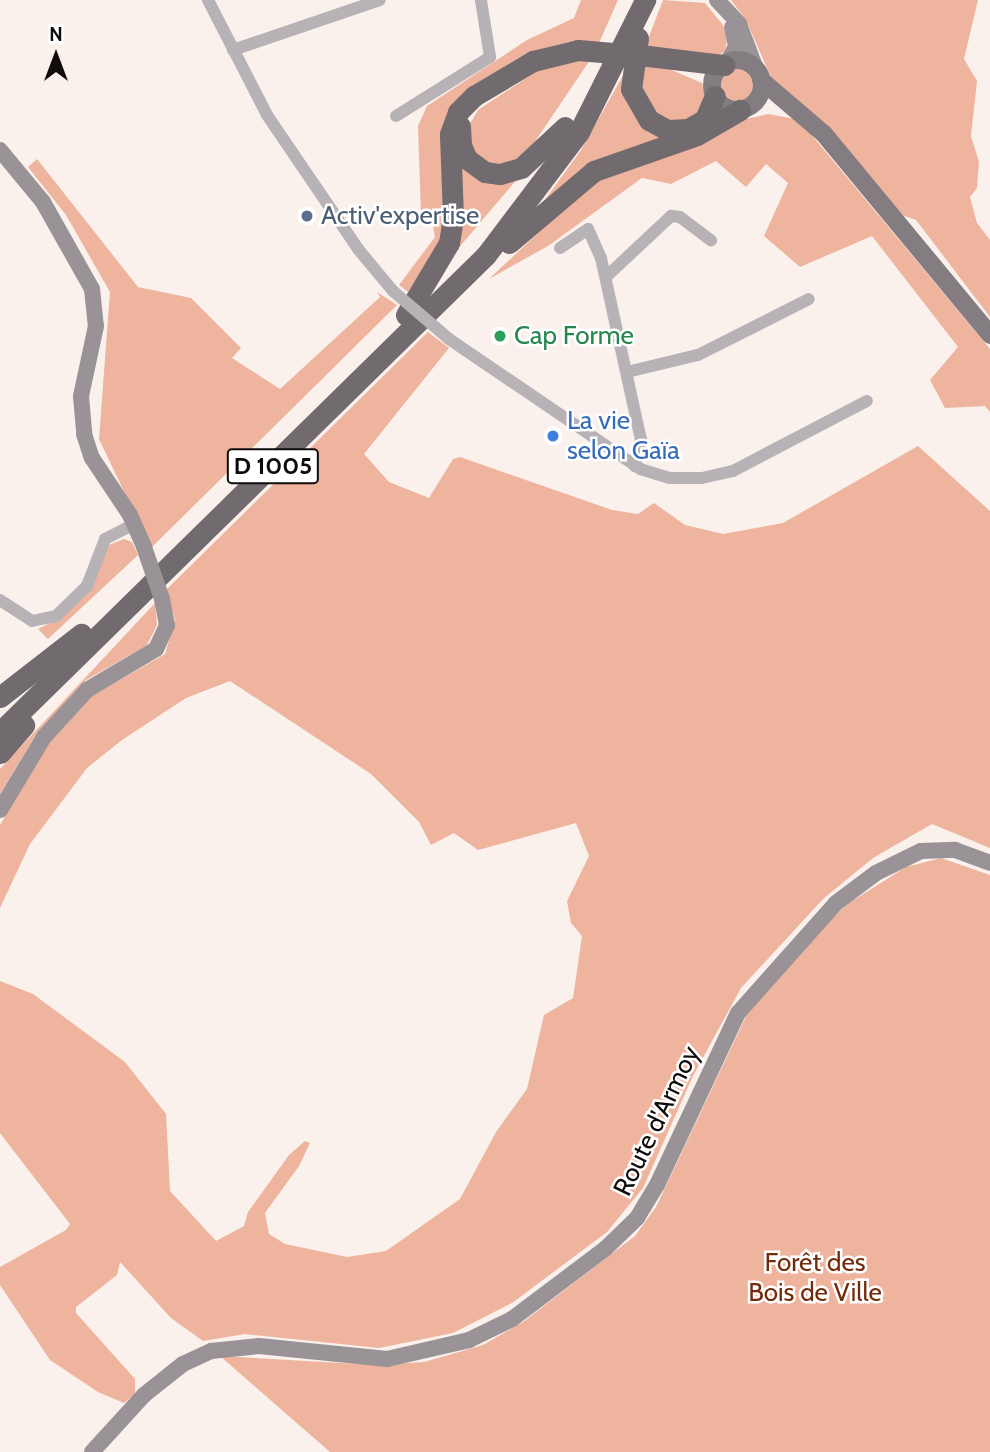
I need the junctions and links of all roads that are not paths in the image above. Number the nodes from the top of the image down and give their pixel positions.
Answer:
1 (208, 0) edge
2 (380, 0) edge
3 (481, 0) edge
4 (630, 0) edge
5 (646, 0) edge
6 (720, 3) edge
7 (233, 50) junction
8 (681, 63) junction
9 (726, 64) junction
10 (759, 75) junction
11 (481, 92) junction
12 (714, 94) junction
13 (746, 108) junction
14 (794, 111) junction
15 (396, 116) dead end
16 (565, 127) junction
17 (0, 150) edge
18 (711, 240) dead end
19 (560, 248) dead end
20 (607, 276) junction
21 (443, 299) junction
22 (808, 299) dead end
23 (407, 315) junction
24 (990, 335) edge
25 (627, 372) junction
26 (867, 401) dead end
27 (635, 466) junction
28 (134, 524) junction
29 (0, 600) edge
30 (102, 633) junction
31 (81, 634) junction
32 (0, 697) edge
33 (0, 713) edge
34 (0, 732) edge
35 (0, 753) edge
36 (0, 810) edge
37 (990, 863) edge
38 (166, 1379) junction
39 (92, 1452) edge
40 (104, 1452) edge

1 - 7 street
2 - 7 street
3 - 15 street
4 - 16 highway, D 1005
5 - 12 highway
5 - 21 highway, D 1005
6 - 9 main road
6 - 10 main road
7 - 27 street, bridge
8 - 9 highway
8 - 11 highway, bridge
8 - 12 highway
9 - 10 main road
9 - 12 main road
10 - 13 main road
10 - 14 main road
11 - 16 highway
11 - 23 highway
12 - 13 main road
13 - 14 main road
13 - 21 highway
14 - 24 main road
16 - 23 highway, D 1005
17 - 28 main road
18 - 20 street
19 - 20 street
20 - 25 street
21 - 30 highway, D 1005
22 - 25 street
23 - 31 highway, D 1005
25 - 27 street
26 - 27 street
28 - 29 street
28 - 36 main road, bridge
30 - 34 highway, D 1005
30 - 35 highway, D 1005
31 - 32 highway, D 1005
31 - 33 highway, D 1005
37 - 38 main road, Route d'Armoy
38 - 39 main road, Route d'Armoy
38 - 40 main road, Route d'Armoy

